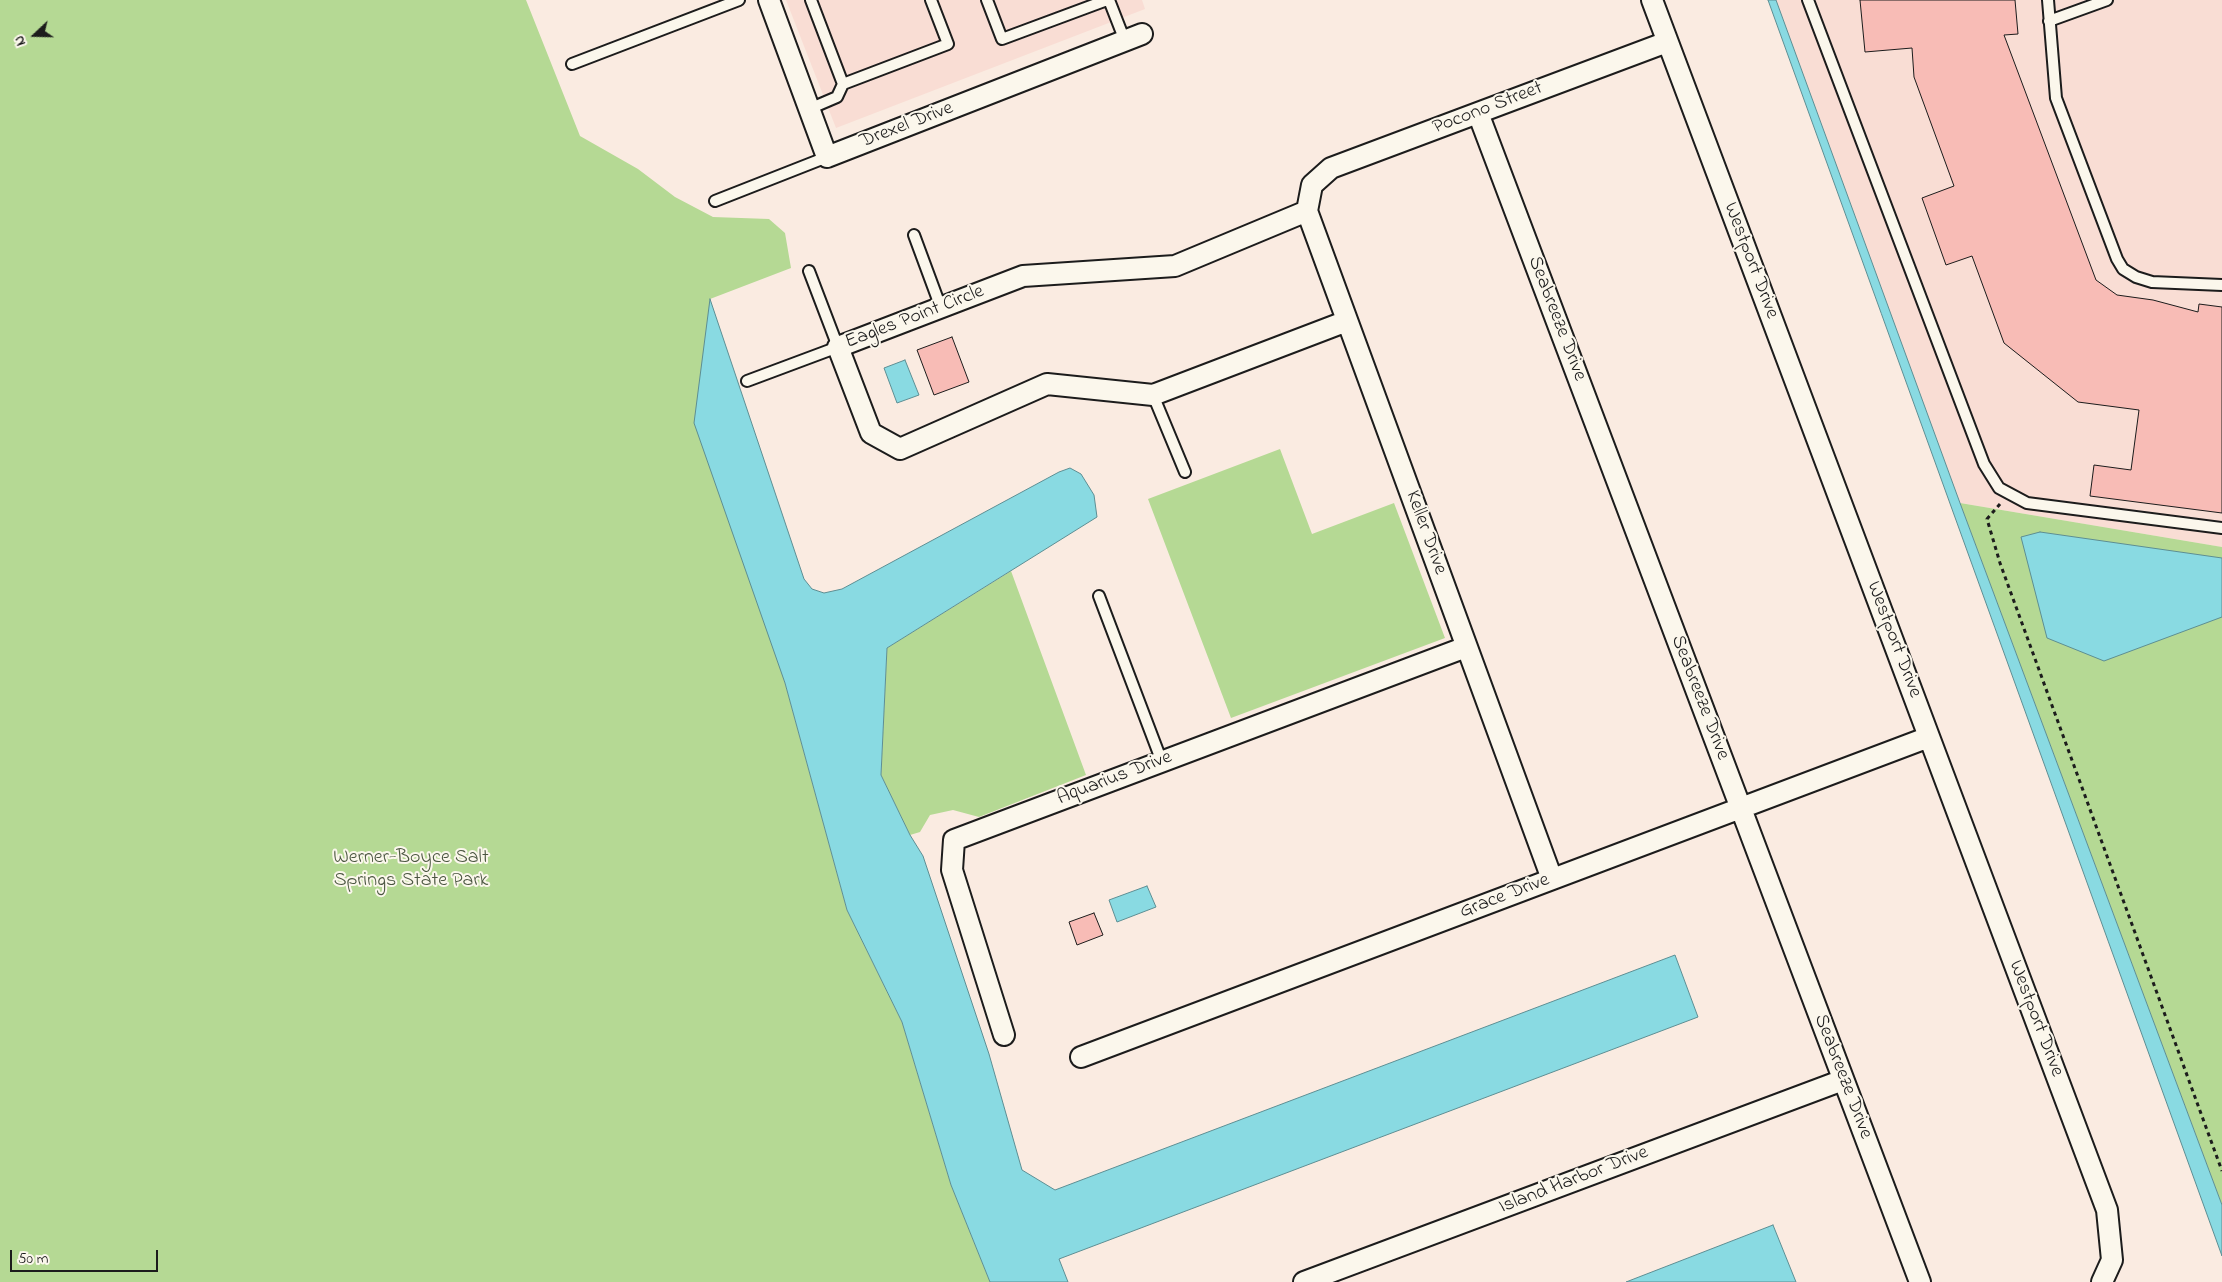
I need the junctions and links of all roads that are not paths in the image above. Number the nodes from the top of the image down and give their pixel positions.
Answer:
1 (739, 0) edge
2 (769, 0) edge
3 (811, 0) edge
4 (931, 0) edge
5 (987, 0) edge
6 (1108, 0) edge
7 (1652, 0) edge
8 (1808, 0) edge
9 (2048, 0) edge
10 (2107, 0) edge
11 (2050, 21) junction
12 (1134, 37) joint
13 (1668, 42) junction
14 (572, 64) dead end
15 (843, 84) junction
16 (809, 109) junction
17 (1478, 113) junction
18 (828, 157) junction
19 (715, 200) dead end
20 (1307, 211) junction
21 (914, 235) dead end
22 (809, 271) dead end
23 (2222, 285) edge
24 (941, 308) junction
25 (1347, 321) junction
26 (838, 347) junction
27 (747, 381) dead end
28 (1153, 395) junction
29 (1185, 472) dead end
30 (2222, 528) edge
31 (1099, 596) dead end
32 (1466, 647) junction
33 (1929, 737) junction
34 (1162, 762) junction
35 (1741, 808) junction
36 (1552, 879) junction
37 (1004, 1035) dead end
38 (1081, 1057) dead end
39 (1843, 1080) junction
40 (1304, 1282) edge
41 (1920, 1282) edge
42 (2102, 1282) edge

1 - 14 lane
2 - 16 street
3 - 15 lane
4 - 15 lane
5 - 6 lane
6 - 12 lane
7 - 13 street, Westport Drive
8 - 30 lane
9 - 11 lane
10 - 11 lane
11 - 23 lane
12 - 18 street, Drexel Drive
13 - 17 street, Pocono Street
13 - 33 street, Westport Drive
15 - 16 lane
16 - 18 street
17 - 20 street, Pocono Street
17 - 35 street, Seabreeze Drive
18 - 19 lane
20 - 24 street, Eagles Point Circle
20 - 25 street, Keller Drive
21 - 24 lane
22 - 26 lane
24 - 26 street, Eagles Point Circle
25 - 28 street, Eagles Point Circle
25 - 32 street, Keller Drive
26 - 27 lane
26 - 28 street, Eagles Point Circle
28 - 29 lane
31 - 34 lane
32 - 34 street, Aquarius Drive
32 - 36 street, Keller Drive
33 - 35 street, Grace Drive
33 - 42 street, Westport Drive
34 - 37 street, Aquarius Drive
35 - 36 street, Grace Drive
35 - 39 street, Seabreeze Drive
36 - 38 street, Grace Drive
39 - 40 street, Island Harbor Drive
39 - 41 street, Seabreeze Drive

